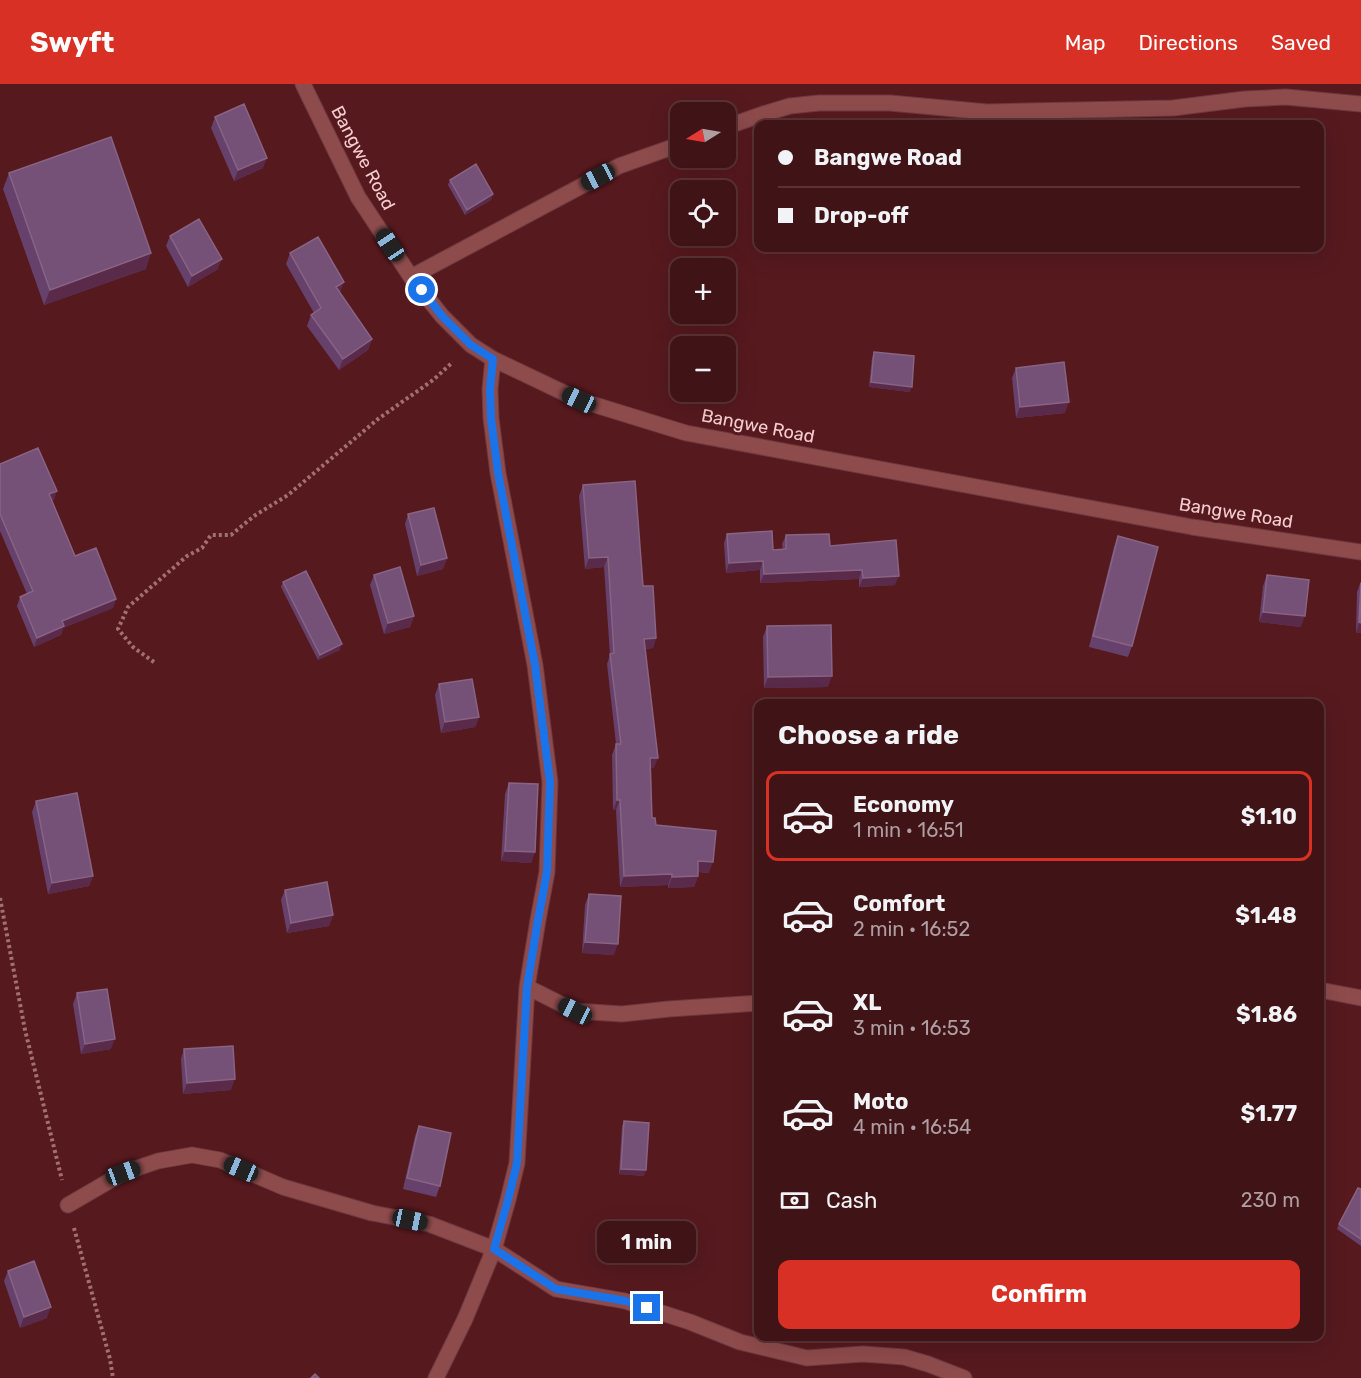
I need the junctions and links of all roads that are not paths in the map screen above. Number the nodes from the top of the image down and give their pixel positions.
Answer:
1 (303, 84) edge
2 (1361, 104) edge
3 (736, 123) edge
4 (670, 148) edge
5 (411, 277) junction
6 (493, 359) junction
7 (1361, 552) edge
8 (527, 987) junction
9 (1324, 991) edge
10 (1361, 998) edge
11 (754, 1003) edge
12 (68, 1205) road end
13 (494, 1249) junction
14 (436, 1378) edge
15 (964, 1378) edge

1 - 5 street, Bangwe Road
2 - 3 street
4 - 5 street
5 - 6 street, Bangwe Road
6 - 7 street, Bangwe Road
6 - 8 street
8 - 11 street
8 - 13 street
9 - 10 street
12 - 13 street
13 - 14 street
13 - 15 street

